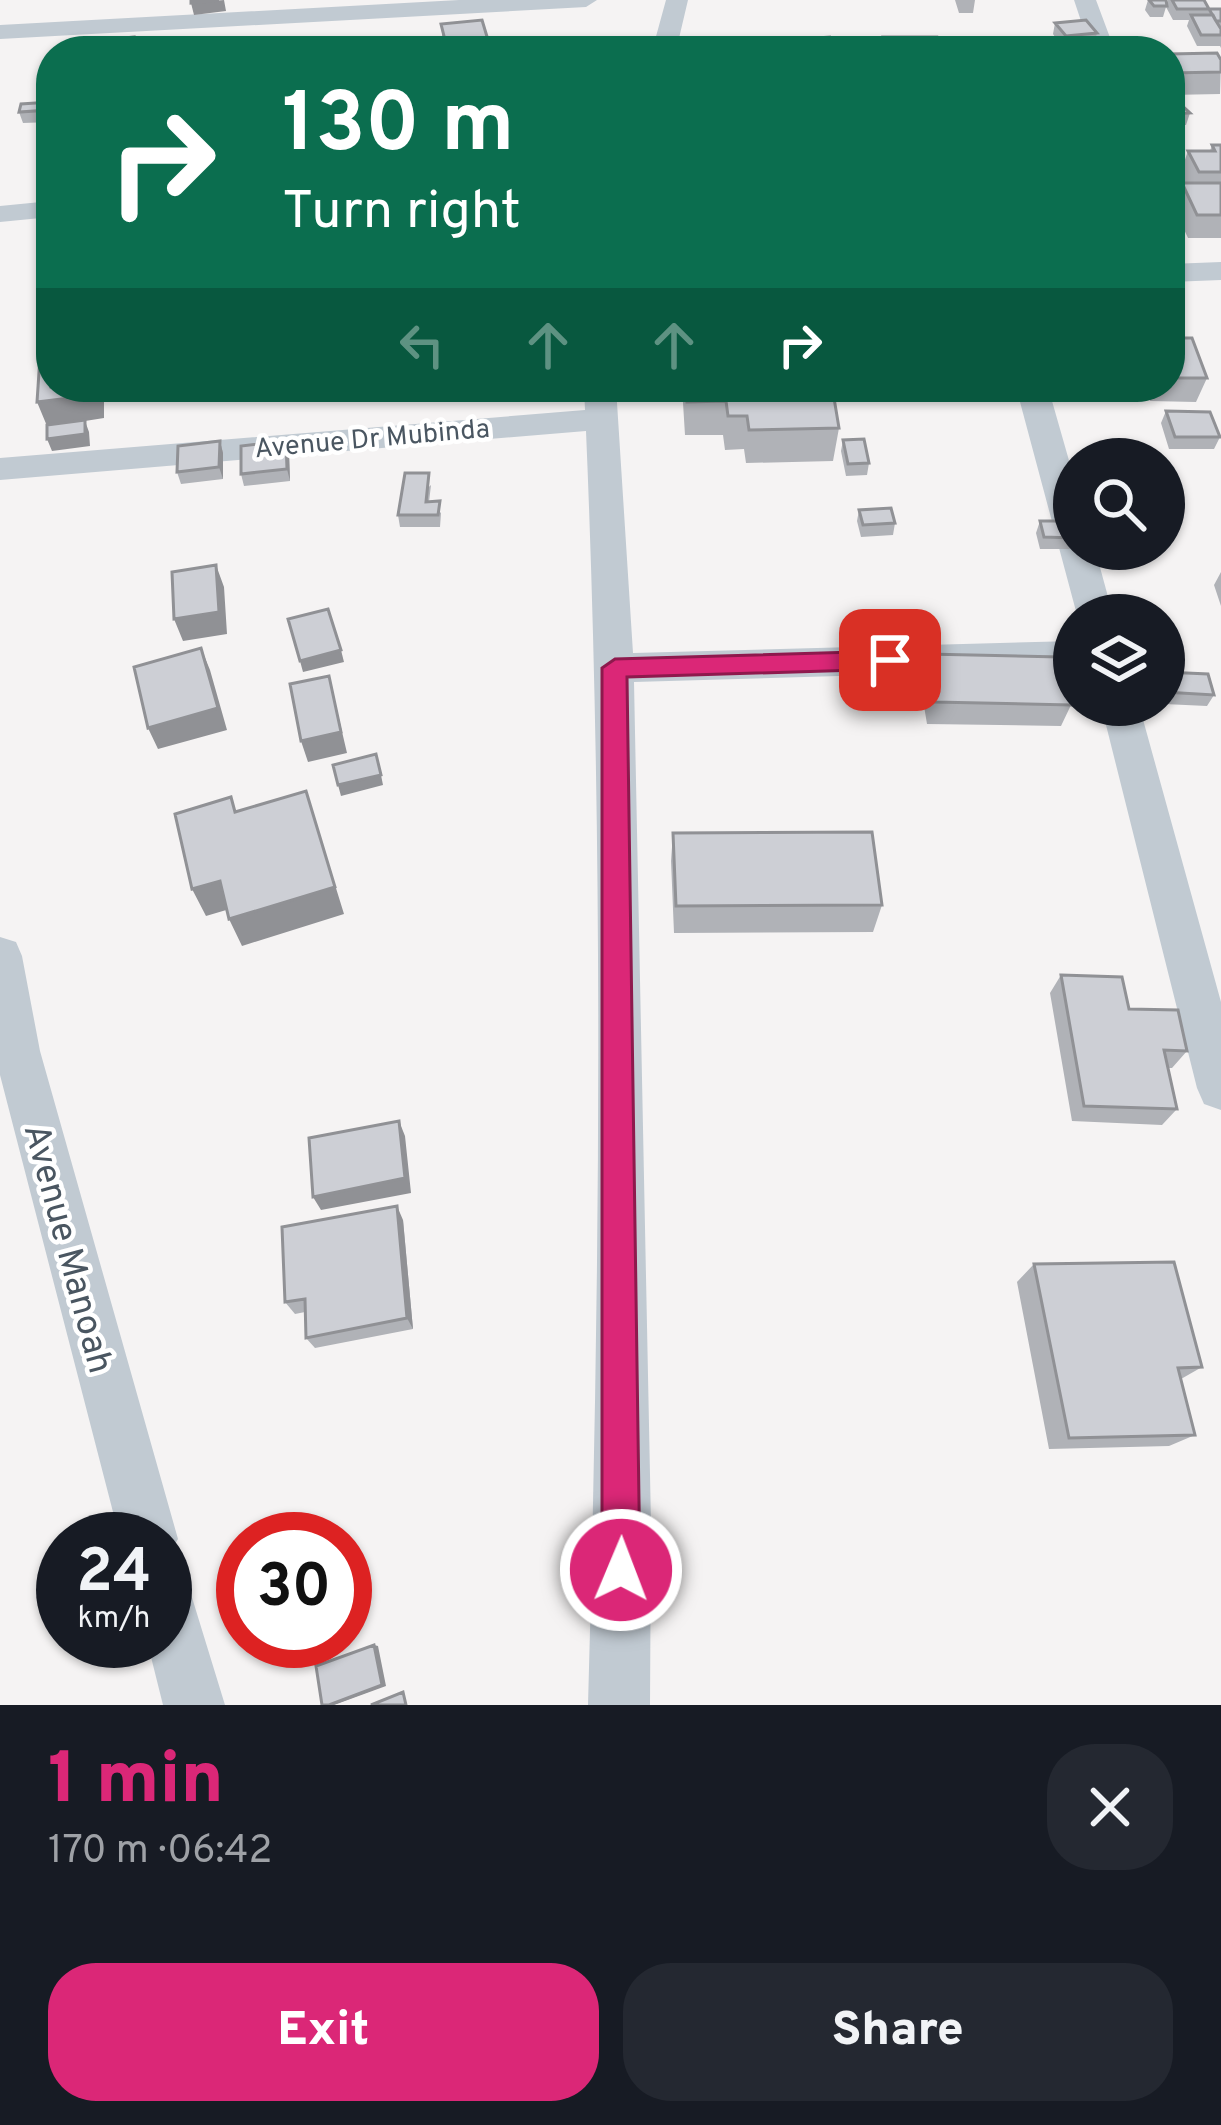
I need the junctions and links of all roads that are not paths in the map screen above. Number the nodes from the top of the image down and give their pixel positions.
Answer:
1 (586, 0) edge
2 (677, 0) edge
3 (1085, 0) edge
4 (0, 32) edge
5 (668, 36) edge
6 (1098, 36) edge
7 (36, 210) edge
8 (0, 214) edge
9 (1221, 271) edge
10 (1185, 272) edge
11 (1036, 402) edge
12 (601, 403) edge
13 (1053, 463) edge
14 (0, 469) edge
15 (1053, 656) edge
16 (615, 668) junction
17 (1126, 726) edge
18 (0, 956) edge
19 (8, 1052) edge
20 (1221, 1088) edge
21 (141, 1512) edge
22 (184, 1668) edge
23 (194, 1705) edge
24 (619, 1705) edge

1 - 4 street
2 - 5 street
3 - 6 street
7 - 8 street
9 - 10 street
11 - 13 street
12 - 14 street, Avenue Dr Mubinda
12 - 16 street
15 - 16 street
16 - 24 street
17 - 20 street
18 - 19 street, Avenue Manoah
19 - 21 street, Avenue Manoah
22 - 23 street

